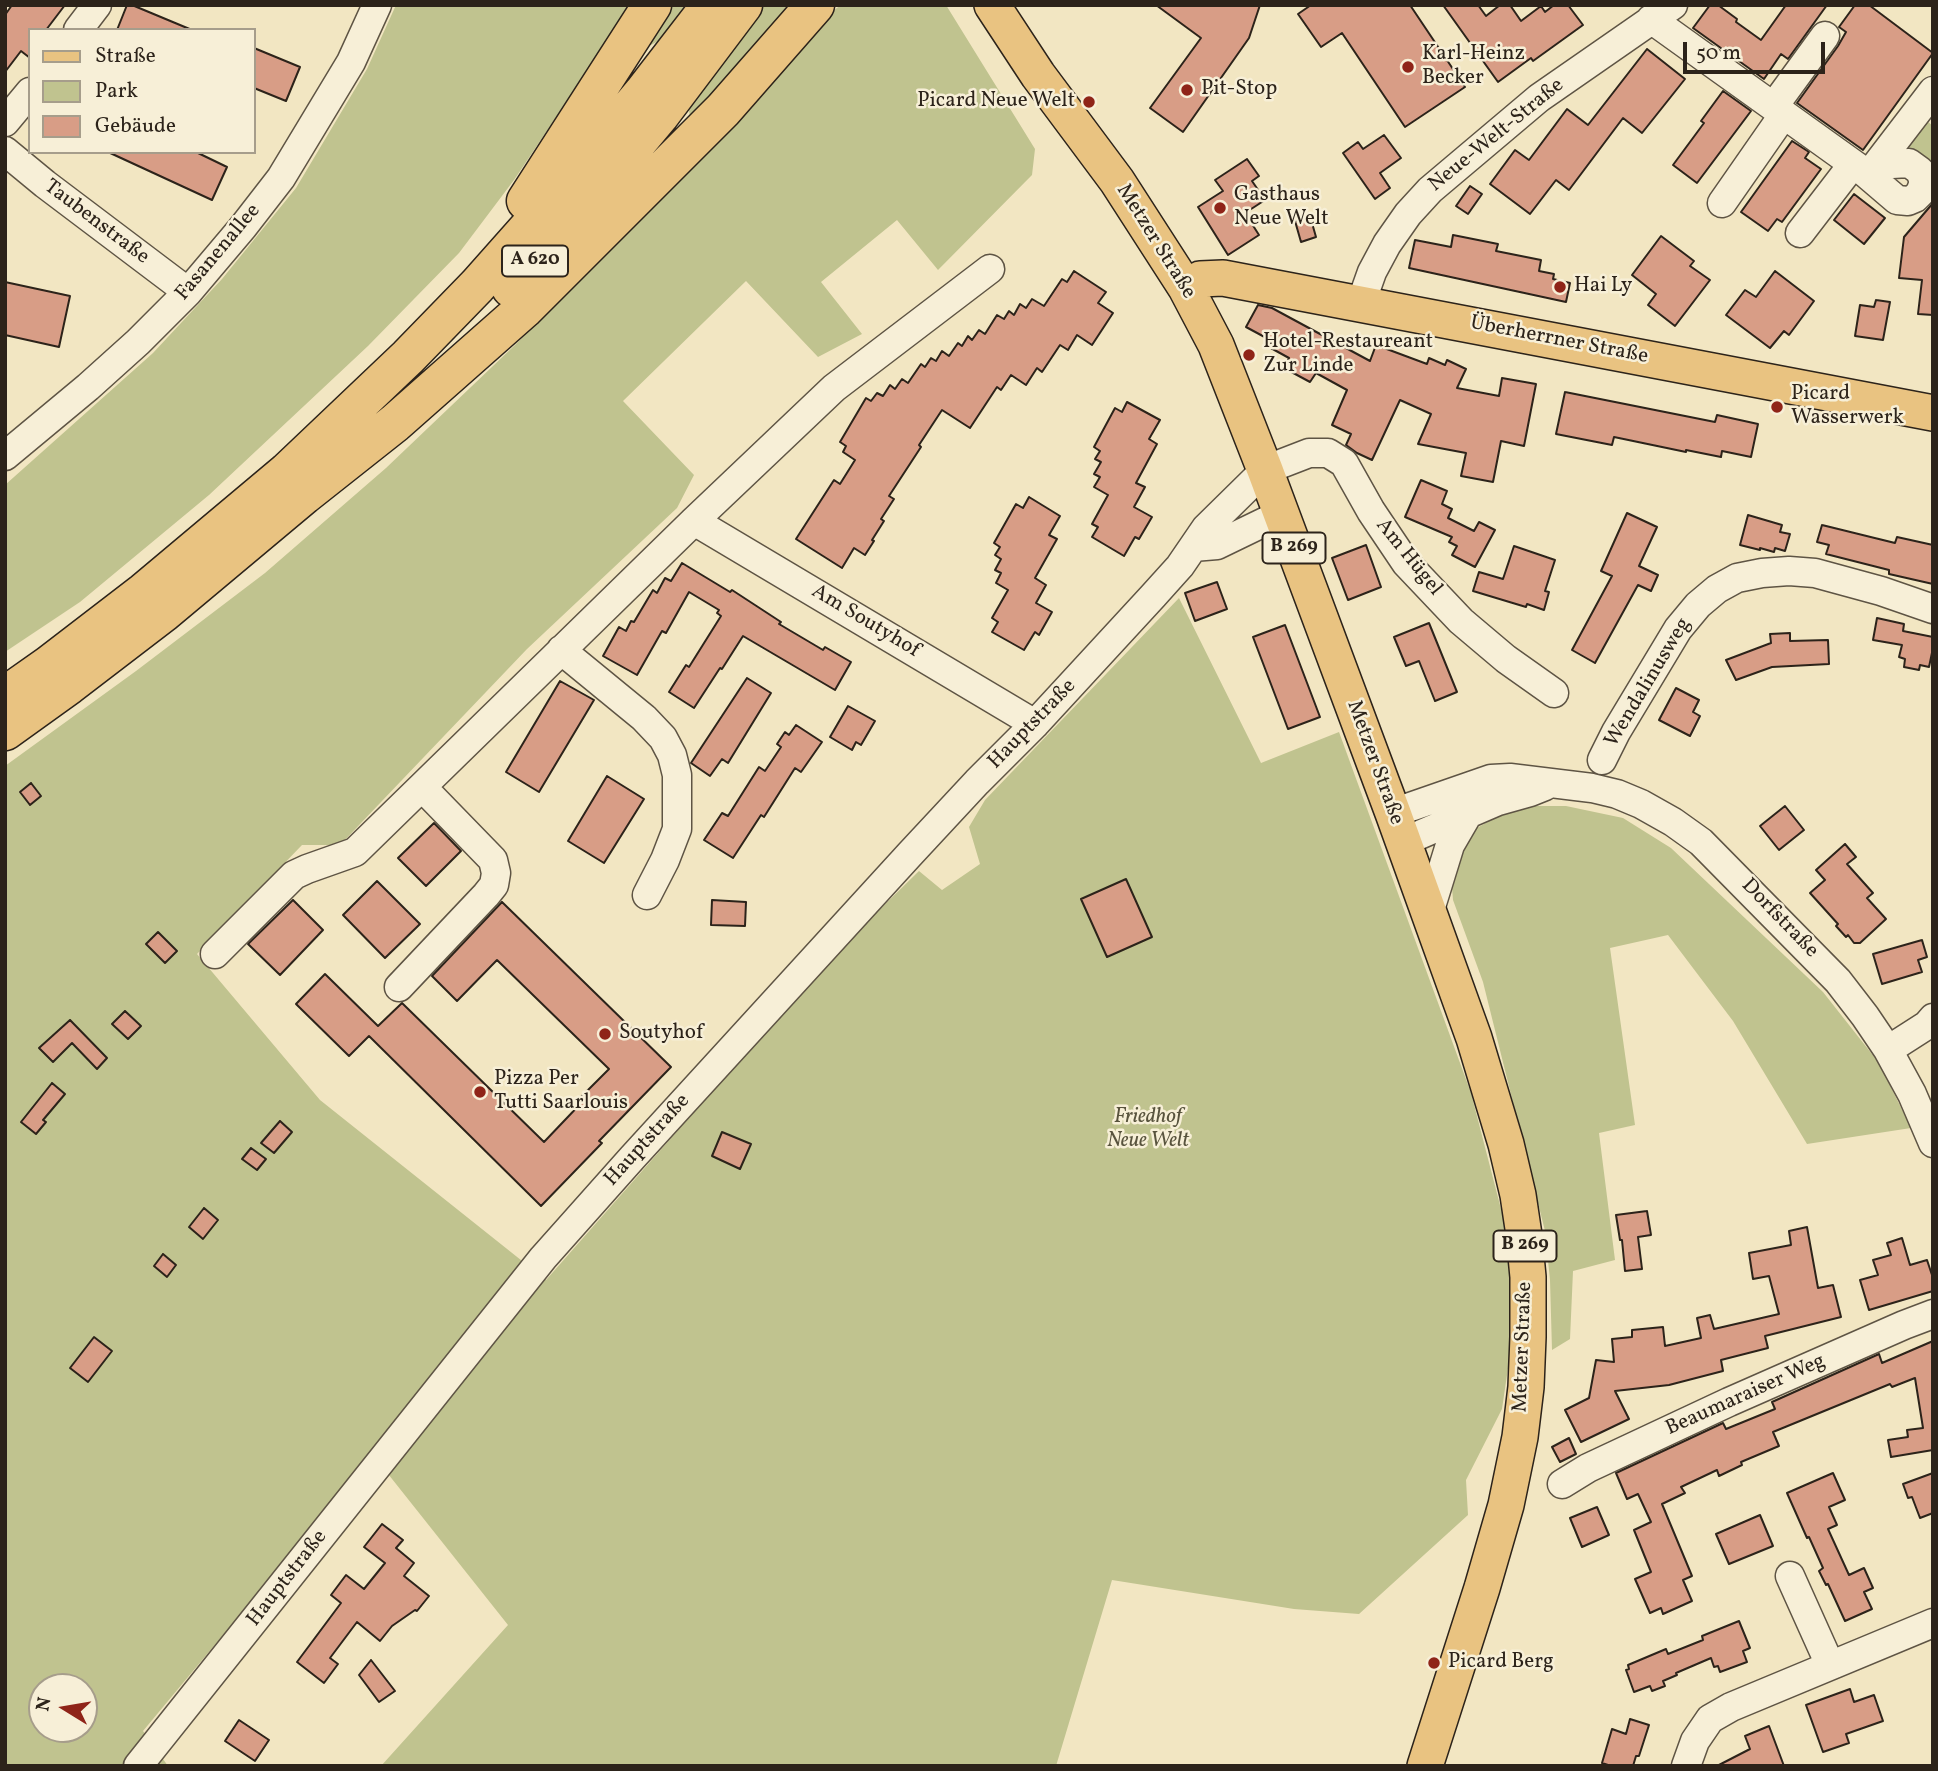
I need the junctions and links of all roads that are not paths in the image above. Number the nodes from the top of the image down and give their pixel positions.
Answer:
1 (97, 5) edge
2 (377, 5) edge
3 (652, 5) edge
4 (711, 5) edge
5 (743, 5) edge
6 (815, 5) edge
7 (992, 5) edge
8 (1662, 12) edge
9 (80, 28) edge
10 (1825, 36) dead end
11 (1933, 91) edge
12 (28, 94) edge
13 (1779, 110) junction
14 (5, 122) edge
15 (5, 151) edge
16 (1863, 168) junction
17 (1722, 203) dead end
18 (1800, 233) dead end
19 (990, 269) dead end
20 (1186, 288) junction
21 (187, 292) junction
22 (1361, 303) junction
23 (374, 391) junction
24 (1933, 413) edge
25 (5, 456) edge
26 (1265, 470) junction
27 (304, 495) junction
28 (1281, 514) junction
29 (694, 521) junction
30 (1194, 547) junction
31 (1933, 610) edge
32 (561, 650) junction
33 (1554, 693) dead end
34 (5, 696) edge
35 (1035, 724) junction
36 (5, 731) edge
37 (1602, 760) dead end
38 (1551, 783) junction
39 (422, 788) junction
40 (1468, 814) junction
41 (1398, 828) junction
42 (647, 895) dead end
43 (1429, 913) junction
44 (215, 954) dead end
45 (399, 987) dead end
46 (1933, 1018) edge
47 (1888, 1050) junction
48 (1933, 1143) edge
49 (1933, 1314) edge
50 (1562, 1484) dead end
51 (1790, 1576) dead end
52 (1933, 1623) edge
53 (1830, 1665) junction
54 (138, 1766) edge
55 (1425, 1766) edge
56 (1686, 1766) edge

1 - 9 street
2 - 21 street, Fasanenallee
3 - 23 highway
4 - 23 highway, A 620
5 - 27 highway, A 620
6 - 27 highway
7 - 20 main road, Metzer Straße / B 269
8 - 13 street
8 - 22 street, Neue-Welt-Straße
10 - 13 street
11 - 16 street
12 - 14 street
13 - 16 street
13 - 17 street
15 - 21 street, Taubenstraße
16 - 18 street
19 - 29 street
20 - 22 main road, Überherrner Straße
20 - 26 main road, Metzer Straße / B 269
21 - 25 street, Fasanenallee
22 - 24 main road, Überherrner Straße
23 - 34 highway, A 620
26 - 28 main road, Metzer Straße / B 269
26 - 30 street, Hauptstraße
26 - 33 street, Am Hügel
27 - 36 highway, A 620
28 - 30 street
28 - 41 main road, Metzer Straße / B 269
29 - 32 street
29 - 35 street, Am Soutyhof
30 - 35 street, Hauptstraße
31 - 37 street, Wendalinusweg
32 - 39 street
32 - 42 street
35 - 54 street, Hauptstraße
38 - 40 street, Dorfstraße
38 - 41 street, Dorfstraße
38 - 47 street, Dorfstraße
39 - 44 street
39 - 45 street
40 - 41 street, Dorfstraße
40 - 43 street
41 - 43 main road, Metzer Straße / B 269
43 - 55 main road, Metzer Straße / B 269
46 - 47 street
47 - 48 street, Dorfstraße
49 - 50 street, Beaumaraiser Weg
51 - 53 street
52 - 53 street
53 - 56 street

